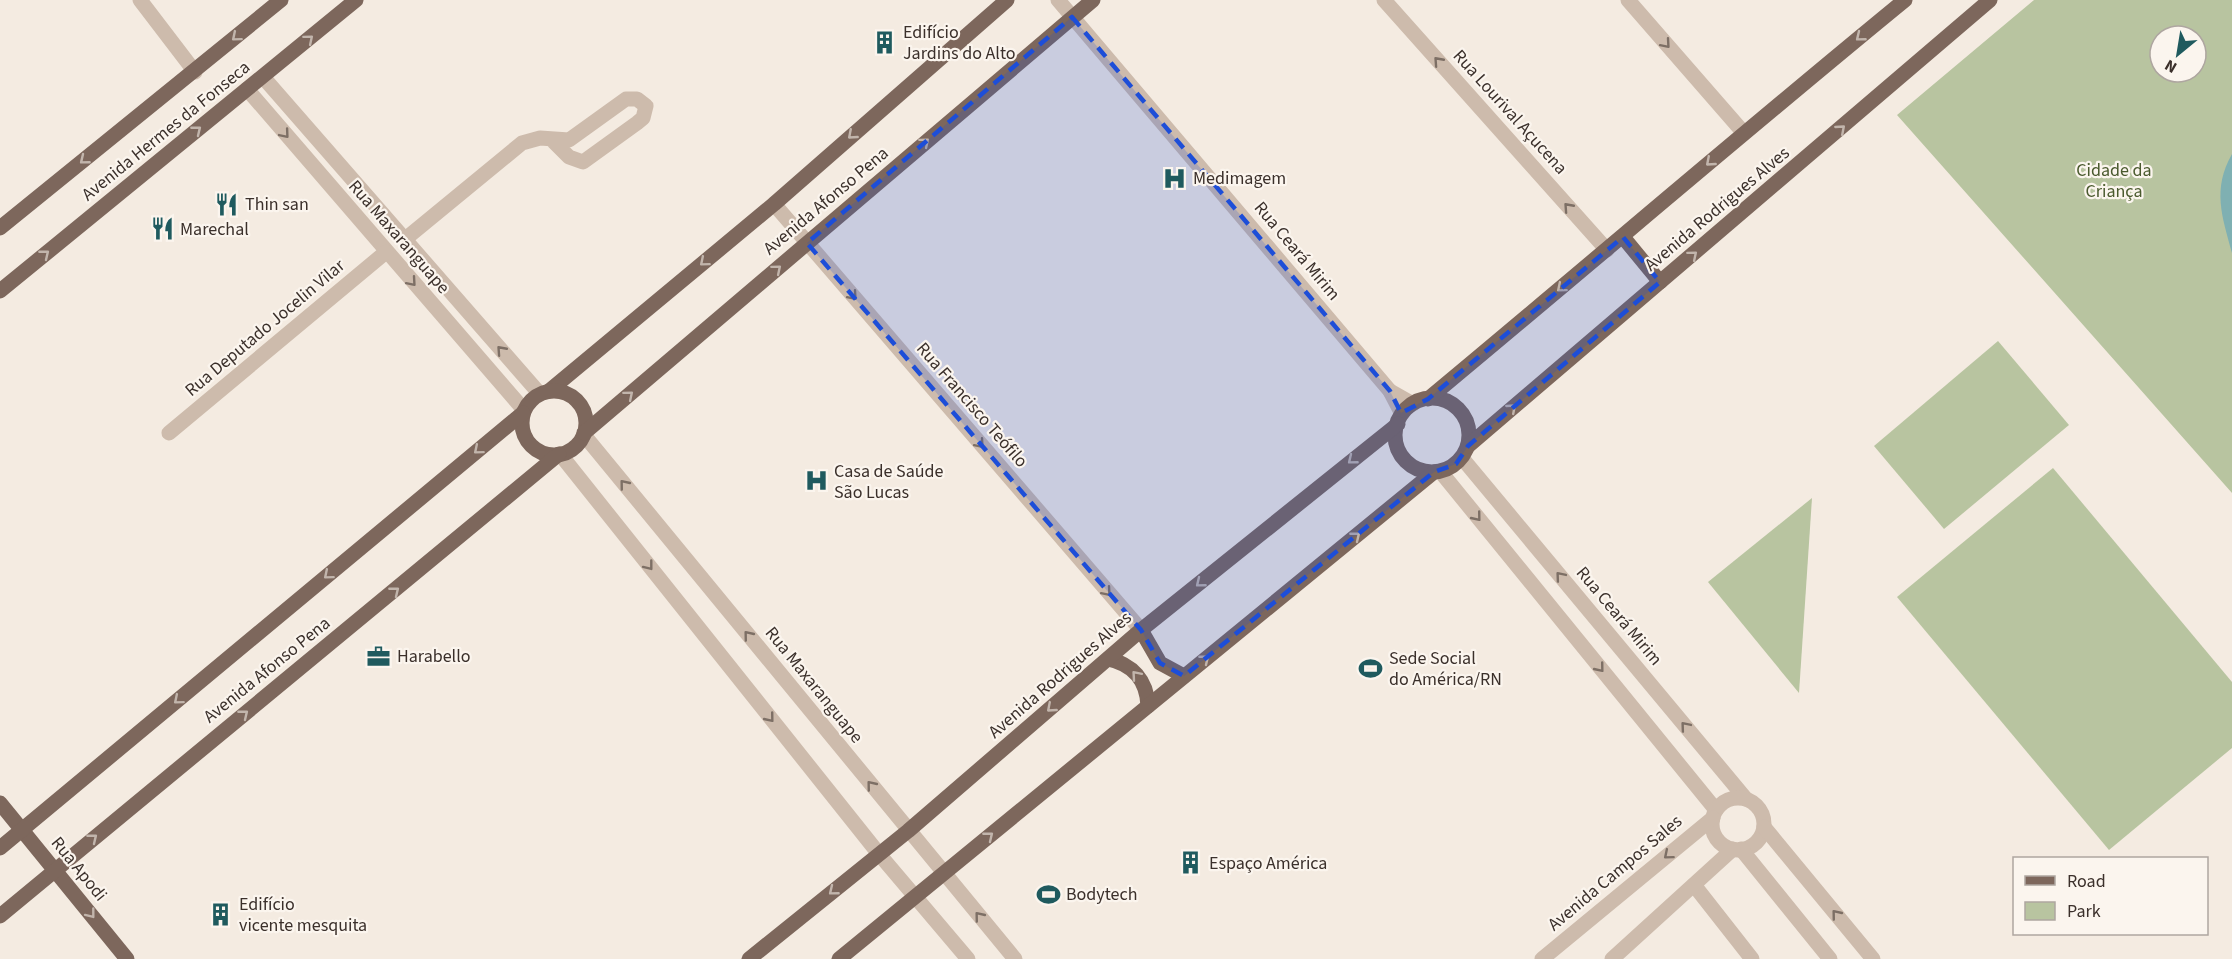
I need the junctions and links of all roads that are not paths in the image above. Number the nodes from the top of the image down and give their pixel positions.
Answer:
1 (140, 0) edge
2 (281, 0) edge
3 (356, 0) edge
4 (1007, 0) edge
5 (1058, 0) edge
6 (1093, 0) edge
7 (1384, 0) edge
8 (1628, 0) edge
9 (1905, 0) edge
10 (1990, 0) edge
11 (1072, 17) junction
12 (195, 72) junction
13 (263, 77) junction
14 (247, 89) junction
15 (1743, 132) junction
16 (552, 140) junction
17 (774, 204) junction
18 (0, 228) edge
19 (1623, 237) junction
20 (404, 240) junction
21 (807, 243) junction
22 (1607, 250) junction
23 (386, 252) junction
24 (1659, 282) junction
25 (0, 291) edge
26 (544, 392) junction
27 (1410, 410) junction
28 (523, 411) junction
29 (169, 433) dead end
30 (584, 434) junction
31 (1465, 452) junction
32 (559, 454) junction
33 (1437, 472) junction
34 (1141, 630) junction
35 (1107, 659) junction
36 (1184, 676) junction
37 (1148, 706) junction
38 (1746, 799) junction
39 (0, 803) edge
40 (1714, 814) junction
41 (1764, 827) junction
42 (22, 829) junction
43 (908, 831) junction
44 (0, 848) edge
45 (1737, 849) junction
46 (879, 854) junction
47 (54, 869) junction
48 (944, 873) junction
49 (1694, 885) junction
50 (915, 897) junction
51 (0, 916) edge
52 (127, 959) edge
53 (749, 959) edge
54 (839, 959) edge
55 (968, 959) edge
56 (1015, 959) edge
57 (1542, 959) edge
58 (1612, 959) edge
59 (1752, 959) edge
60 (1830, 959) edge
61 (1873, 959) edge

1 - 12 street
2 -> 12 main road, Avenida Hermes da Fonseca
13 -> 3 main road, Avenida Hermes da Fonseca
4 -> 17 main road, Avenida Afonso Pena
5 - 11 street, Rua Ceará Mirim
6 - 11 main road, Avenida Afonso Pena
22 -> 7 street, Rua Lourival Açucena
8 -> 15 street
9 -> 15 main road, Avenida Rodrigues Alves
24 -> 10 main road, Avenida Rodrigues Alves
21 -> 11 main road, Avenida Afonso Pena
11 - 27 street, Rua Ceará Mirim
12 -> 18 main road, Avenida Hermes da Fonseca
13 - 14 main road, Avenida Hermes da Fonseca
13 - 20 street, Rua Maxaranguape
14 -> 23 street, Rua Maxaranguape
25 -> 14 main road, Avenida Hermes da Fonseca
15 -> 19 main road, Avenida Rodrigues Alves
16 - 16 street, Rua Maxaranguape
16 - 20 street, Rua Maxaranguape
17 - 21 street, Rua Francisco Teófilo
17 -> 26 main road, Avenida Afonso Pena
19 - 22 main road, Avenida Rodrigues Alves
19 - 24 main road
26 -> 20 street, Rua Maxaranguape
30 -> 21 main road, Avenida Afonso Pena
21 -> 34 street, Rua Francisco Teófilo
22 -> 27 main road, Avenida Rodrigues Alves
23 -> 28 street, Rua Maxaranguape
23 - 29 street, Rua Deputado Jocelin Vilar
31 -> 24 main road, Avenida Rodrigues Alves
26 - 28 main road
26 - 30 main road
27 - 31 main road
27 - 33 main road
27 -> 34 main road, Avenida Rodrigues Alves
28 - 32 main road
28 -> 42 main road, Avenida Afonso Pena
30 - 32 main road
43 -> 30 street, Rua Maxaranguape
31 - 33 main road
38 -> 31 street, Rua Ceará Mirim
32 -> 46 street
47 -> 32 main road, Avenida Afonso Pena
36 -> 33 main road
33 -> 40 street
34 - 35 main road, Avenida Rodrigues Alves
34 - 36 main road
37 -> 35 main road
35 -> 43 main road, Avenida Rodrigues Alves
36 - 37 main road
48 -> 37 main road
38 - 40 street
38 - 41 street
39 - 42 main road, Rua Apodi
40 - 45 street
40 -> 57 street, Avenida Campos Sales
41 - 45 street
61 -> 41 street
42 - 44 main road, Avenida Afonso Pena
42 - 47 main road, Rua Apodi
43 - 46 main road, Avenida Rodrigues Alves
43 - 48 street, Rua Maxaranguape
45 - 49 street
45 - 60 street
46 - 50 street
46 -> 53 main road, Avenida Rodrigues Alves
47 - 51 main road, Avenida Afonso Pena
47 -> 52 main road, Rua Apodi
48 - 50 main road
56 -> 48 street, Rua Maxaranguape
49 - 58 street
49 - 59 street
50 - 54 main road
50 - 55 street

